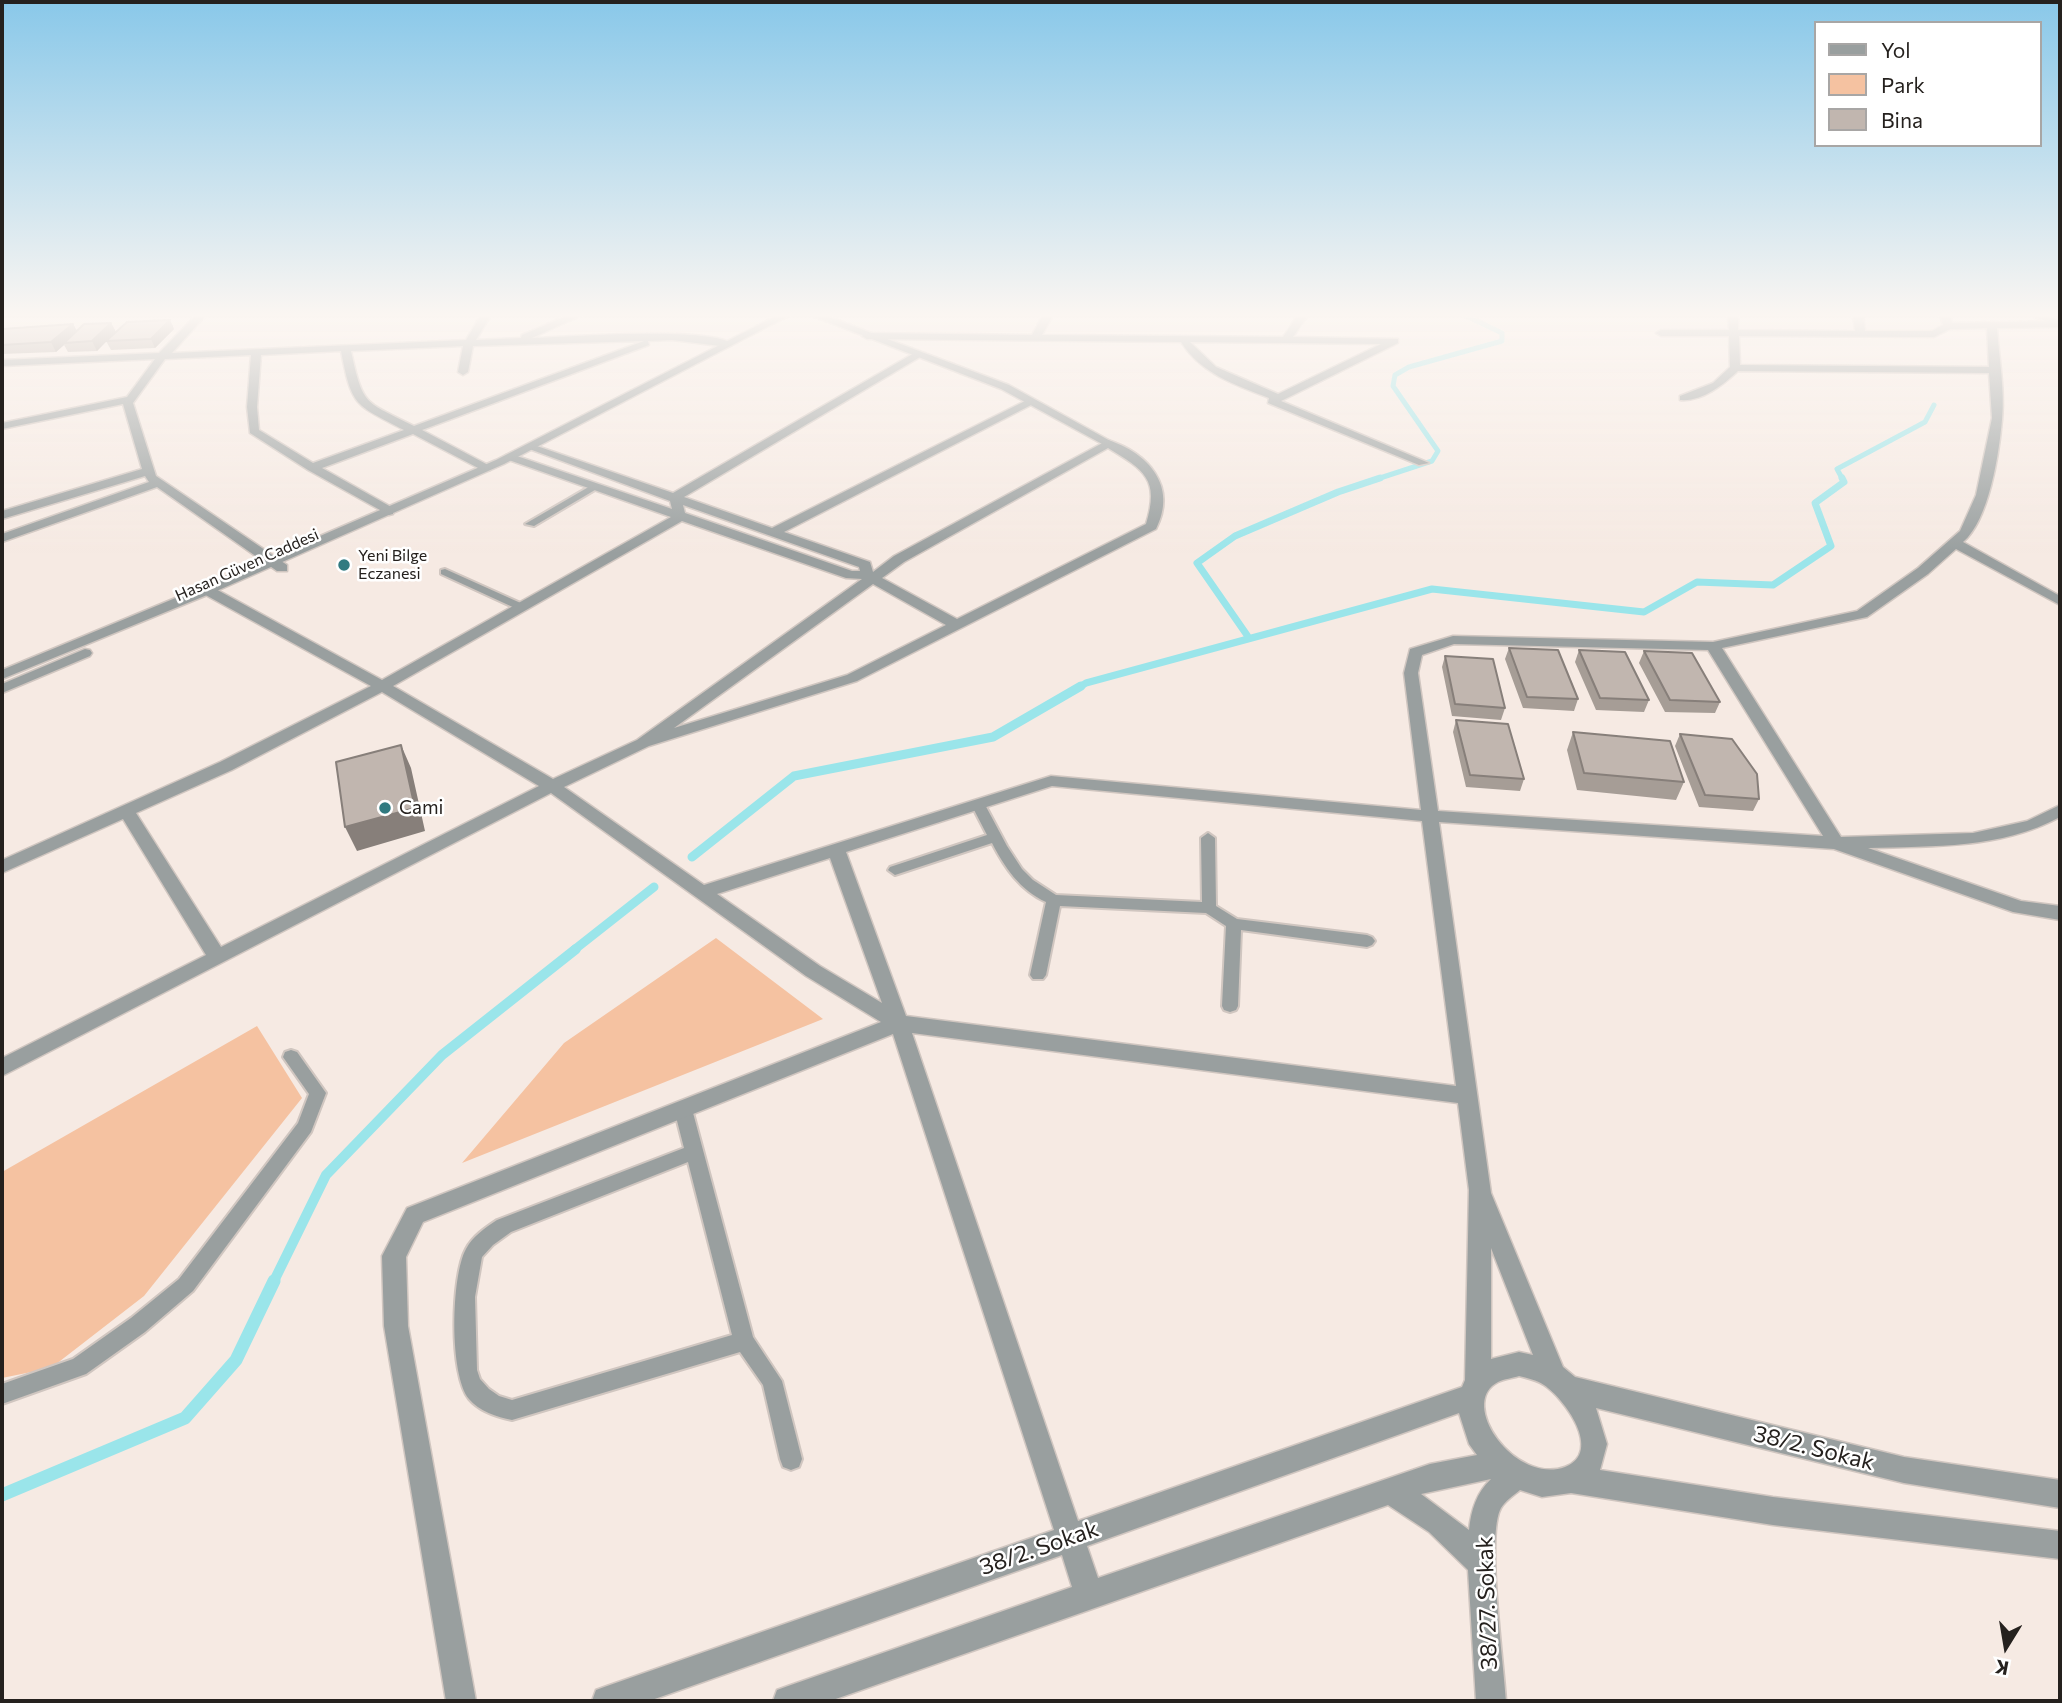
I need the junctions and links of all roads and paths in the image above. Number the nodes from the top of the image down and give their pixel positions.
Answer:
1 (134, 394) edge
2 (253, 394) edge
3 (358, 394) edge
4 (509, 394) edge
5 (631, 394) edge
6 (849, 394) edge
7 (1019, 394) edge
8 (1270, 394) edge
9 (1285, 394) edge
10 (1693, 394) edge
11 (1996, 394) edge
12 (1278, 398) junction
13 (1684, 398) dead end
14 (131, 399) junction
15 (1031, 401) junction
16 (2, 426) edge
17 (412, 431) junction
18 (1108, 443) junction
19 (530, 447) junction
20 (505, 460) junction
21 (1423, 463) dead end
22 (312, 468) junction
23 (486, 468) junction
24 (149, 471) junction
25 (158, 483) junction
26 (595, 486) junction
27 (676, 497) junction
28 (388, 511) junction
29 (2, 515) edge
30 (679, 517) junction
31 (530, 524) dead end
32 (774, 532) junction
33 (2, 538) edge
34 (1955, 543) junction
35 (277, 565) junction
36 (445, 572) dead end
37 (871, 576) junction
38 (213, 594) junction
39 (2060, 601) edge
40 (521, 607) junction
41 (957, 625) junction
42 (1713, 646) junction
43 (2, 675) edge
44 (383, 686) junction
45 (2, 689) edge
46 (643, 743) junction
47 (552, 786) junction
48 (978, 804) junction
49 (126, 810) junction
50 (2060, 810) edge
51 (1428, 816) junction
52 (996, 837) junction
53 (1208, 838) dead end
54 (1836, 844) junction
55 (836, 850) junction
56 (2, 867) edge
57 (895, 870) dead end
58 (702, 892) junction
59 (1054, 900) junction
60 (1209, 908) junction
61 (2060, 913) edge
62 (1234, 924) junction
63 (1367, 941) dead end
64 (218, 958) junction
65 (1038, 975) dead end
66 (1230, 1006) dead end
67 (899, 1023) junction
68 (291, 1057) dead end
69 (2, 1069) edge
70 (1468, 1096) junction
71 (683, 1109) junction
72 (694, 1152) junction
73 (1480, 1190) junction
74 (744, 1341) junction
75 (1562, 1382) junction
76 (1475, 1389) junction
77 (2, 1394) edge
78 (791, 1459) dead end
79 (1509, 1469) junction
80 (1571, 1479) junction
81 (1388, 1491) junction
82 (2060, 1494) edge
83 (1070, 1537) junction
84 (2060, 1545) edge
85 (1481, 1564) junction
86 (1090, 1597) junction
87 (461, 1701) edge
88 (607, 1701) edge
89 (788, 1701) edge
90 (1491, 1701) edge

1 - 14 street
2 - 22 street
3 - 17 street
4 - 17 street
5 - 19 street, Hasan Güven Caddesi
6 - 27 street
7 - 15 street
8 - 12 street
9 - 12 street
10 - 13 street
11 - 34 street
12 - 21 street
14 - 16 street
14 - 24 street
15 - 18 street
15 - 32 street
17 - 22 street
17 - 23 street
18 - 37 street
18 - 41 street
19 - 20 street, Hasan Güven Caddesi
19 - 27 street
20 - 23 street, Hasan Güven Caddesi
20 - 26 street
20 - 35 street, Hasan Güven Caddesi
22 - 28 street
23 - 28 street, Hasan Güven Caddesi
24 - 25 street
24 - 29 street
25 - 33 street
25 - 35 street
26 - 30 street
26 - 31 lane
27 - 30 street
27 - 32 street
28 - 35 street, Hasan Güven Caddesi
30 - 37 street
30 - 40 street
32 - 37 street
34 - 39 street
34 - 42 street
35 - 38 street, Hasan Güven Caddesi
36 - 40 lane
37 - 41 street
37 - 46 street
38 - 43 street, Hasan Güven Caddesi
38 - 44 street
38 - 45 street, Hasan Güven Caddesi
40 - 44 street
41 - 46 street
42 - 51 street
42 - 54 street
44 - 47 street
44 - 49 street
46 - 47 street
47 - 58 street
47 - 64 street
48 - 51 street
48 - 52 lane
48 - 55 street
49 - 56 street
49 - 64 street
50 - 54 street
51 - 54 street
51 - 70 street
52 - 57 lane
52 - 59 lane
53 - 60 lane
54 - 61 street
55 - 58 street
55 - 67 street
58 - 67 street
59 - 60 lane
59 - 65 lane
60 - 62 lane
62 - 63 lane
62 - 66 lane
64 - 69 street
67 - 70 street
67 - 71 street
67 - 83 street
68 - 77 lane
70 - 73 street
71 - 72 lane
71 - 87 street
72 - 74 lane
72 - 74 lane
73 - 75 street
73 - 76 street
74 - 78 lane
75 - 76 street
75 - 80 street
75 - 82 street, 38/2. Sokak
76 - 79 street
76 - 83 street, 38/2. Sokak
79 - 80 street
79 - 81 street
79 - 85 street, 38/27. Sokak
80 - 84 street
81 - 85 street
81 - 86 street
83 - 86 street
83 - 88 street, 38/2. Sokak
85 - 90 street, 38/27. Sokak
86 - 89 street

